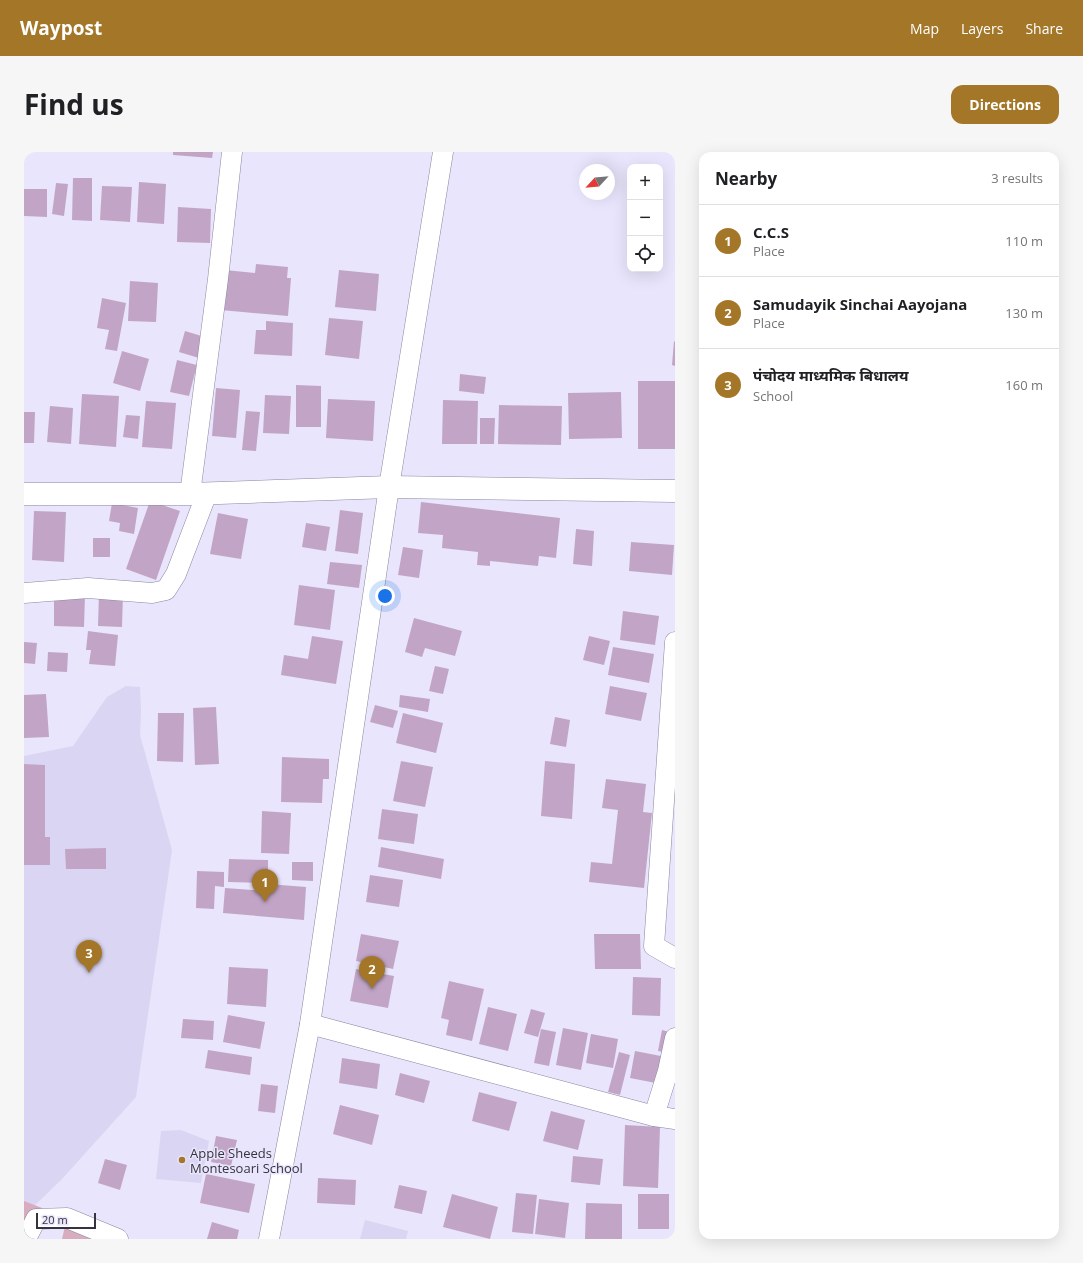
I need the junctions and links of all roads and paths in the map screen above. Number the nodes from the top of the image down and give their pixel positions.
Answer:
1 (232, 152) edge
2 (443, 152) edge
3 (389, 487) junction
4 (675, 491) edge
5 (24, 494) edge
6 (198, 494) junction
7 (24, 593) edge
8 (675, 642) edge
9 (675, 958) edge
10 (310, 1024) junction
11 (675, 1038) edge
12 (654, 1116) junction
13 (675, 1119) edge
14 (26, 1239) edge
15 (118, 1239) edge
16 (270, 1239) edge

1 - 6 street
2 - 3 street
3 - 4 street
3 - 6 street
3 - 10 street
5 - 6 street
6 - 7 street
8 - 9 street
10 - 12 street
10 - 16 street
11 - 12 street
12 - 13 street
14 - 15 street

